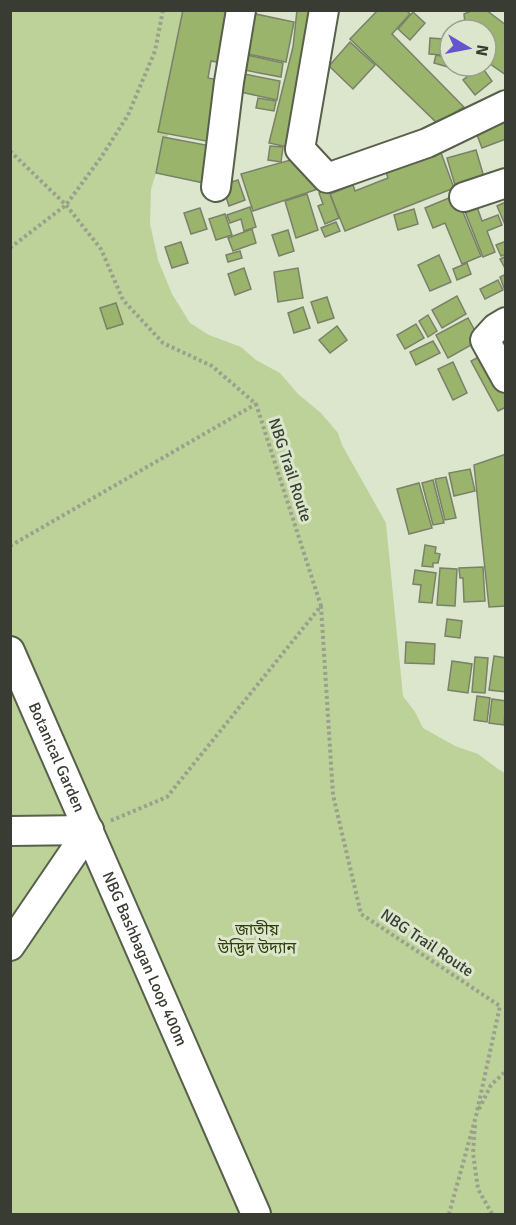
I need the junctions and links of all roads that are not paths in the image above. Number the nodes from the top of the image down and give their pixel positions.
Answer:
1 (242, 10) edge
2 (324, 10) edge
3 (506, 105) edge
4 (506, 183) edge
5 (216, 187) dead end
6 (464, 197) dead end
7 (506, 322) edge
8 (506, 378) edge
9 (10, 651) edge
10 (89, 830) junction
11 (10, 831) edge
12 (10, 946) edge
13 (256, 1215) edge

1 - 5 street
2 - 3 street
4 - 6 street
7 - 8 street
9 - 10 street, Botanical Garden
10 - 11 street
10 - 12 street
10 - 13 street, NBG Bashbagan Loop 400m

